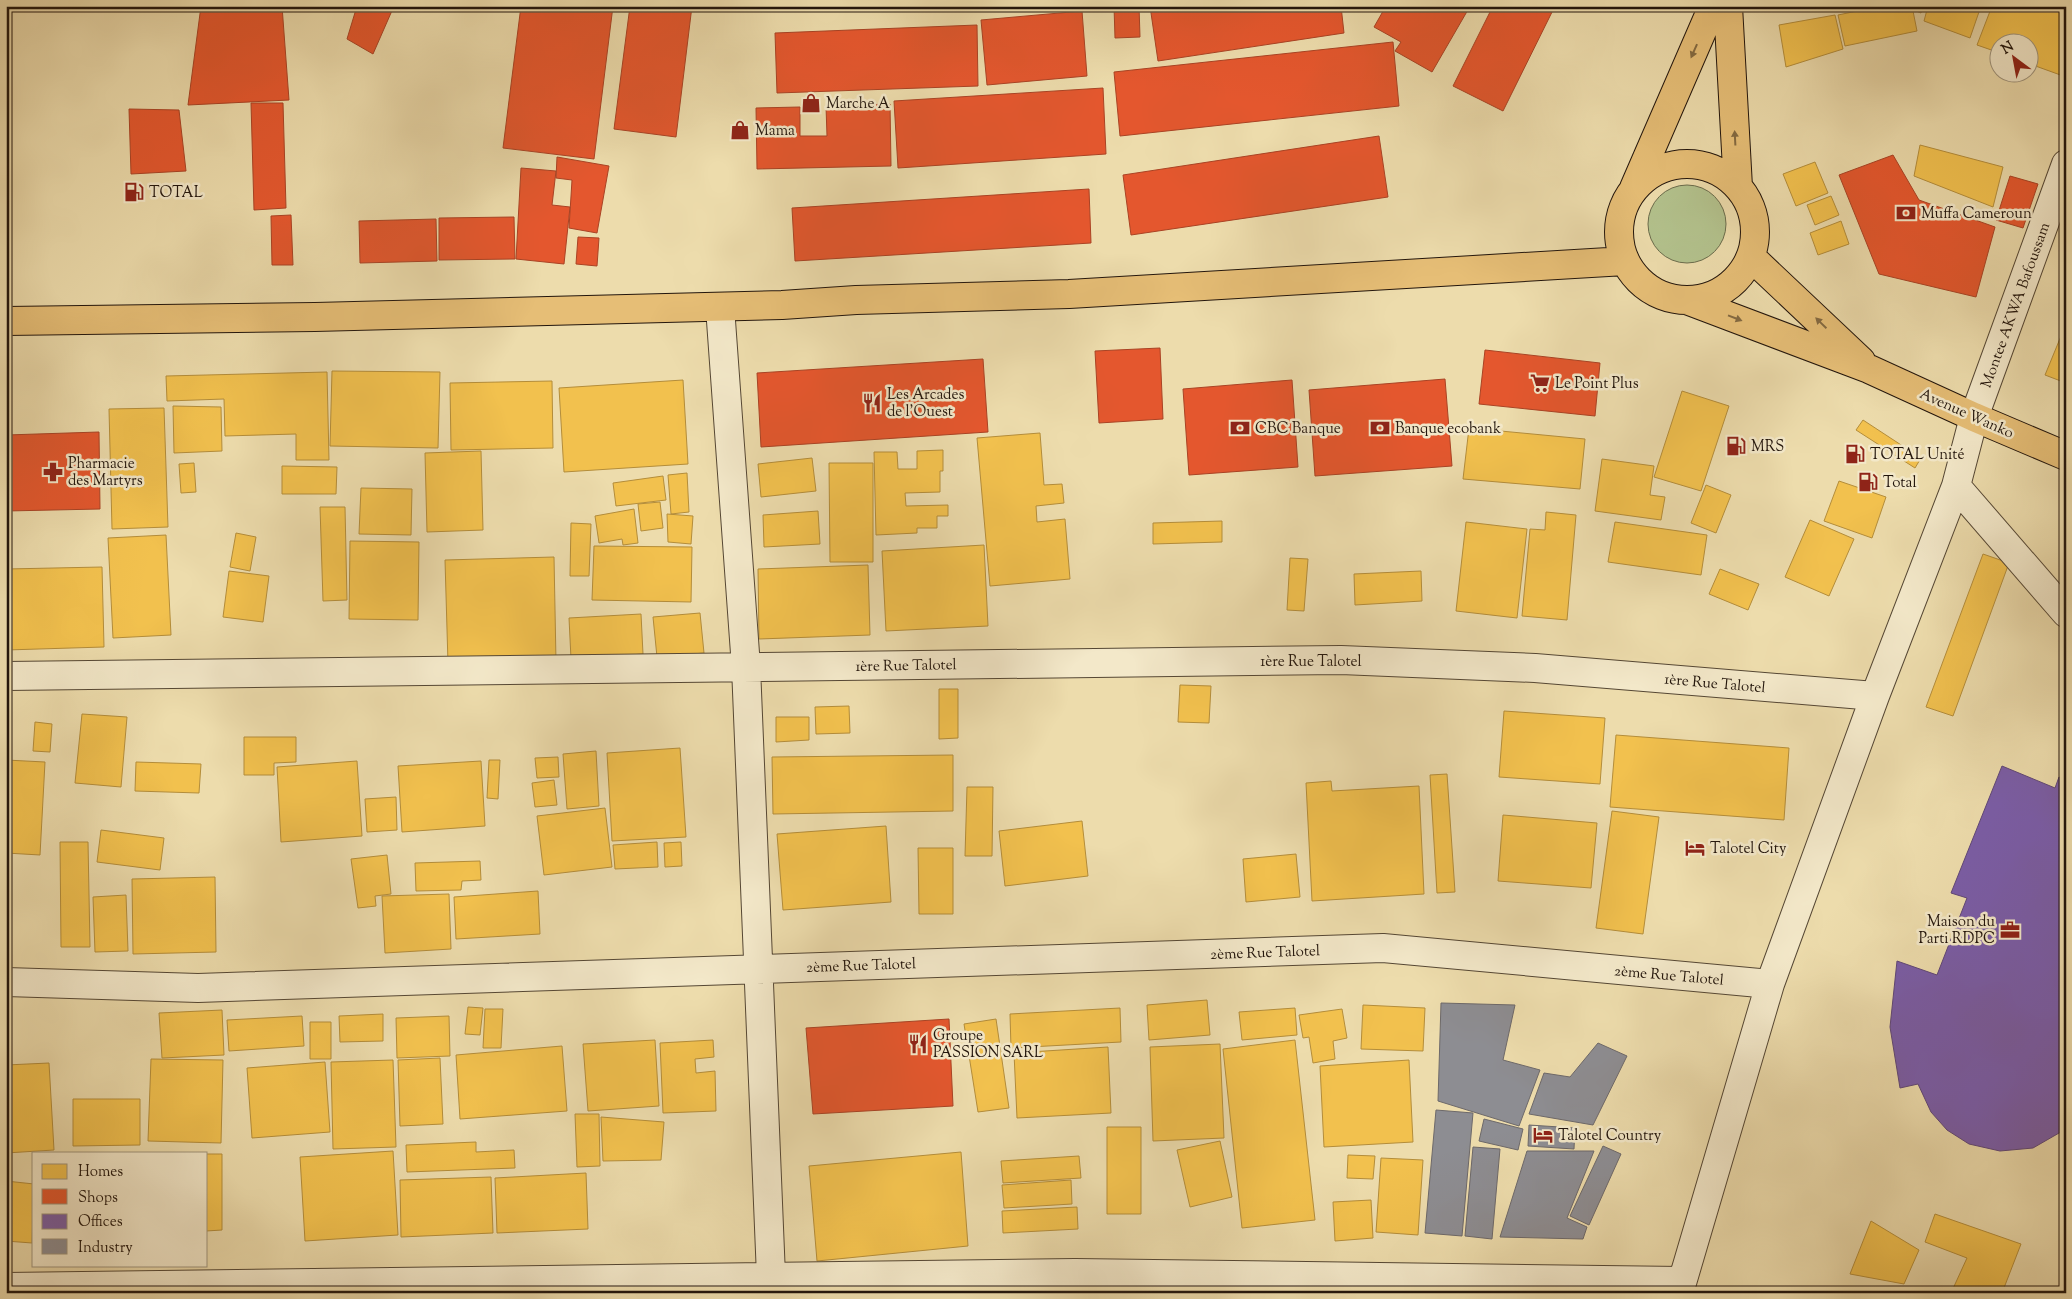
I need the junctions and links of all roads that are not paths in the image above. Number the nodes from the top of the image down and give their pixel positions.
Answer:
1 (1713, 6) edge
2 (1728, 6) edge
3 (2066, 164) edge
4 (1738, 187) junction
5 (1632, 193) junction
6 (1751, 257) junction
7 (1625, 261) junction
8 (1689, 301) junction
9 (720, 307) junction
10 (6, 321) edge
11 (1869, 369) junction
12 (1974, 418) junction
13 (2066, 456) edge
14 (1956, 486) junction
15 (2066, 613) edge
16 (746, 667) junction
17 (6, 676) edge
18 (1875, 696) junction
19 (759, 968) junction
20 (6, 982) edge
21 (1770, 984) junction
22 (770, 1284) edge
23 (6, 1287) edge
24 (1680, 1287) edge

1 -> 5 highway
4 -> 2 highway
3 - 12 street, Montee AKWA Bafoussam
4 - 5 highway
4 - 6 highway
5 - 7 highway
6 - 8 highway
11 -> 6 highway, Avenue Wanko
7 - 8 highway
7 - 9 highway
8 -> 11 highway, Avenue Wanko
9 - 10 highway
9 - 16 street
11 - 12 highway, Avenue Wanko
12 - 13 highway, Avenue Wanko
12 - 14 street, Montee AKWA Bafoussam
14 - 15 street
14 - 18 street, Montee AKWA Bafoussam
16 - 17 street, 1ère Rue Talotel
16 - 18 street, 1ère Rue Talotel
16 - 19 street
18 - 21 street, Montee AKWA Bafoussam
19 - 20 street, 2ème Rue Talotel
19 - 21 street, 2ème Rue Talotel
19 - 22 street
21 - 24 street, Montee AKWA Bafoussam
22 - 23 street
22 - 24 street

